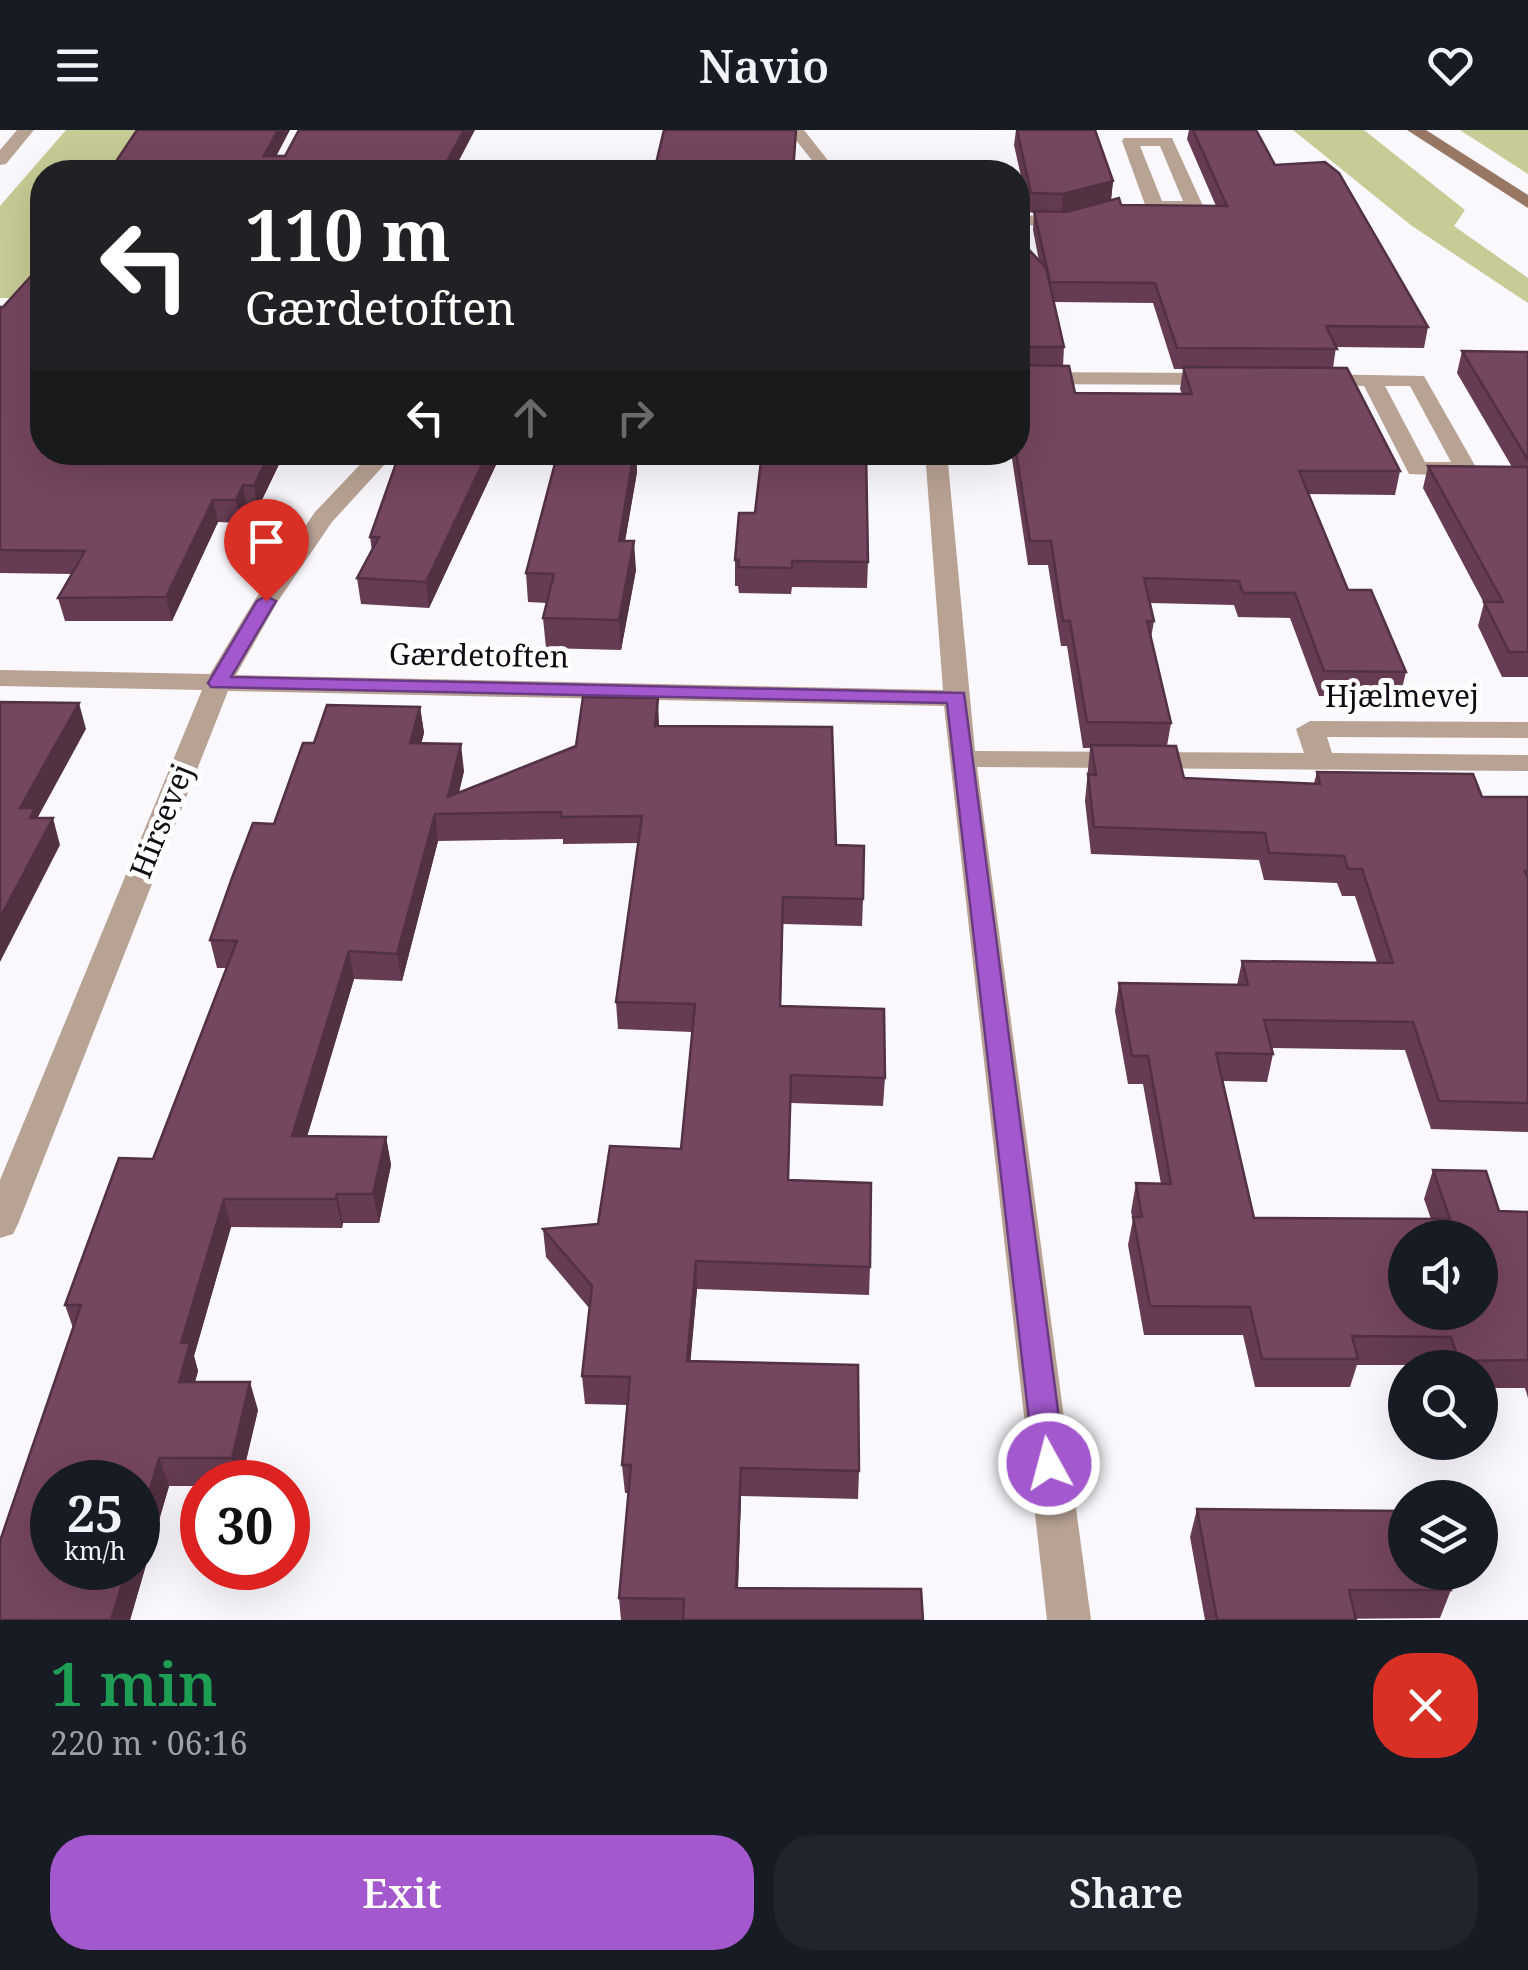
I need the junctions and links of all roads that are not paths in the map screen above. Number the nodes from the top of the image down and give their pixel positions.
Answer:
1 (26, 130) edge
2 (796, 130) edge
3 (1415, 130) edge
4 (0, 160) edge
5 (820, 160) edge
6 (1528, 203) edge
7 (1146, 206) joint
8 (1101, 209) edge
9 (1030, 221) edge
10 (1030, 378) edge
11 (1234, 379) edge
12 (1292, 380) edge
13 (1371, 380) junction
14 (374, 465) edge
15 (937, 465) edge
16 (0, 678) edge
17 (218, 683) junction
18 (956, 698) junction
19 (1528, 730) edge
20 (962, 759) junction
21 (1321, 761) junction
22 (1528, 762) edge
23 (0, 1224) edge
24 (1068, 1620) edge

1 - 4 street
2 - 5 street
3 - 6 main road
7 - 7 street
8 - 9 street
10 - 11 street
12 - 13 street
13 - 13 street
14 - 17 street, Hirsevej
15 - 18 street
16 - 17 street, Gærdetoften
17 - 18 street, Gærdetoften
17 - 23 street, Hirsevej
18 - 20 street
19 - 21 street, Hjælmevej
20 - 21 street
20 - 24 street
21 - 22 street

